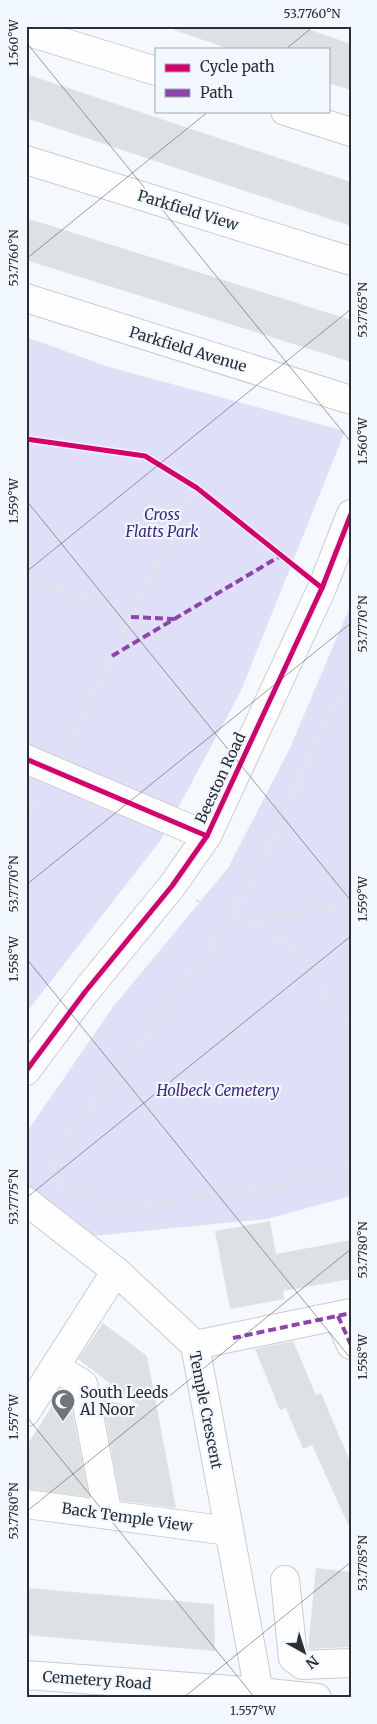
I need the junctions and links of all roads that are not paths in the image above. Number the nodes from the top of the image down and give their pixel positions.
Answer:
1 (26, 31) edge
2 (155, 71) edge
3 (288, 112) edge
4 (351, 132) edge
5 (26, 160) edge
6 (351, 261) edge
7 (26, 298) edge
8 (351, 400) edge
9 (351, 514) edge
10 (26, 759) edge
11 (207, 836) junction
12 (26, 1071) edge
13 (26, 1201) edge
14 (116, 1272) junction
15 (344, 1314) edge
16 (195, 1345) junction
17 (351, 1345) edge
18 (55, 1367) junction
19 (26, 1412) edge
20 (26, 1504) edge
21 (108, 1515) junction
22 (229, 1531) junction
23 (285, 1580) dead end
24 (351, 1663) edge
25 (26, 1674) edge
26 (61, 1687) edge
27 (258, 1692) junction
28 (317, 1698) edge

1 - 2 street
3 - 4 street
5 - 6 street, Parkfield View
7 - 8 street, Parkfield Avenue
9 - 11 street, Beeston Road
10 - 11 street
11 - 12 street, Beeston Road
13 - 14 street, Temple Crescent
14 - 16 street, Temple Crescent
14 - 18 street
15 - 16 street
15 - 17 street
16 - 22 street, Temple Crescent
18 - 19 street
18 - 21 street
20 - 21 street, Back Temple View
21 - 22 street, Back Temple View
22 - 27 street, Temple Crescent
23 - 24 street
25 - 26 street, Cemetery Road
26 - 27 street, Cemetery Road
27 - 28 street, Cemetery Road

